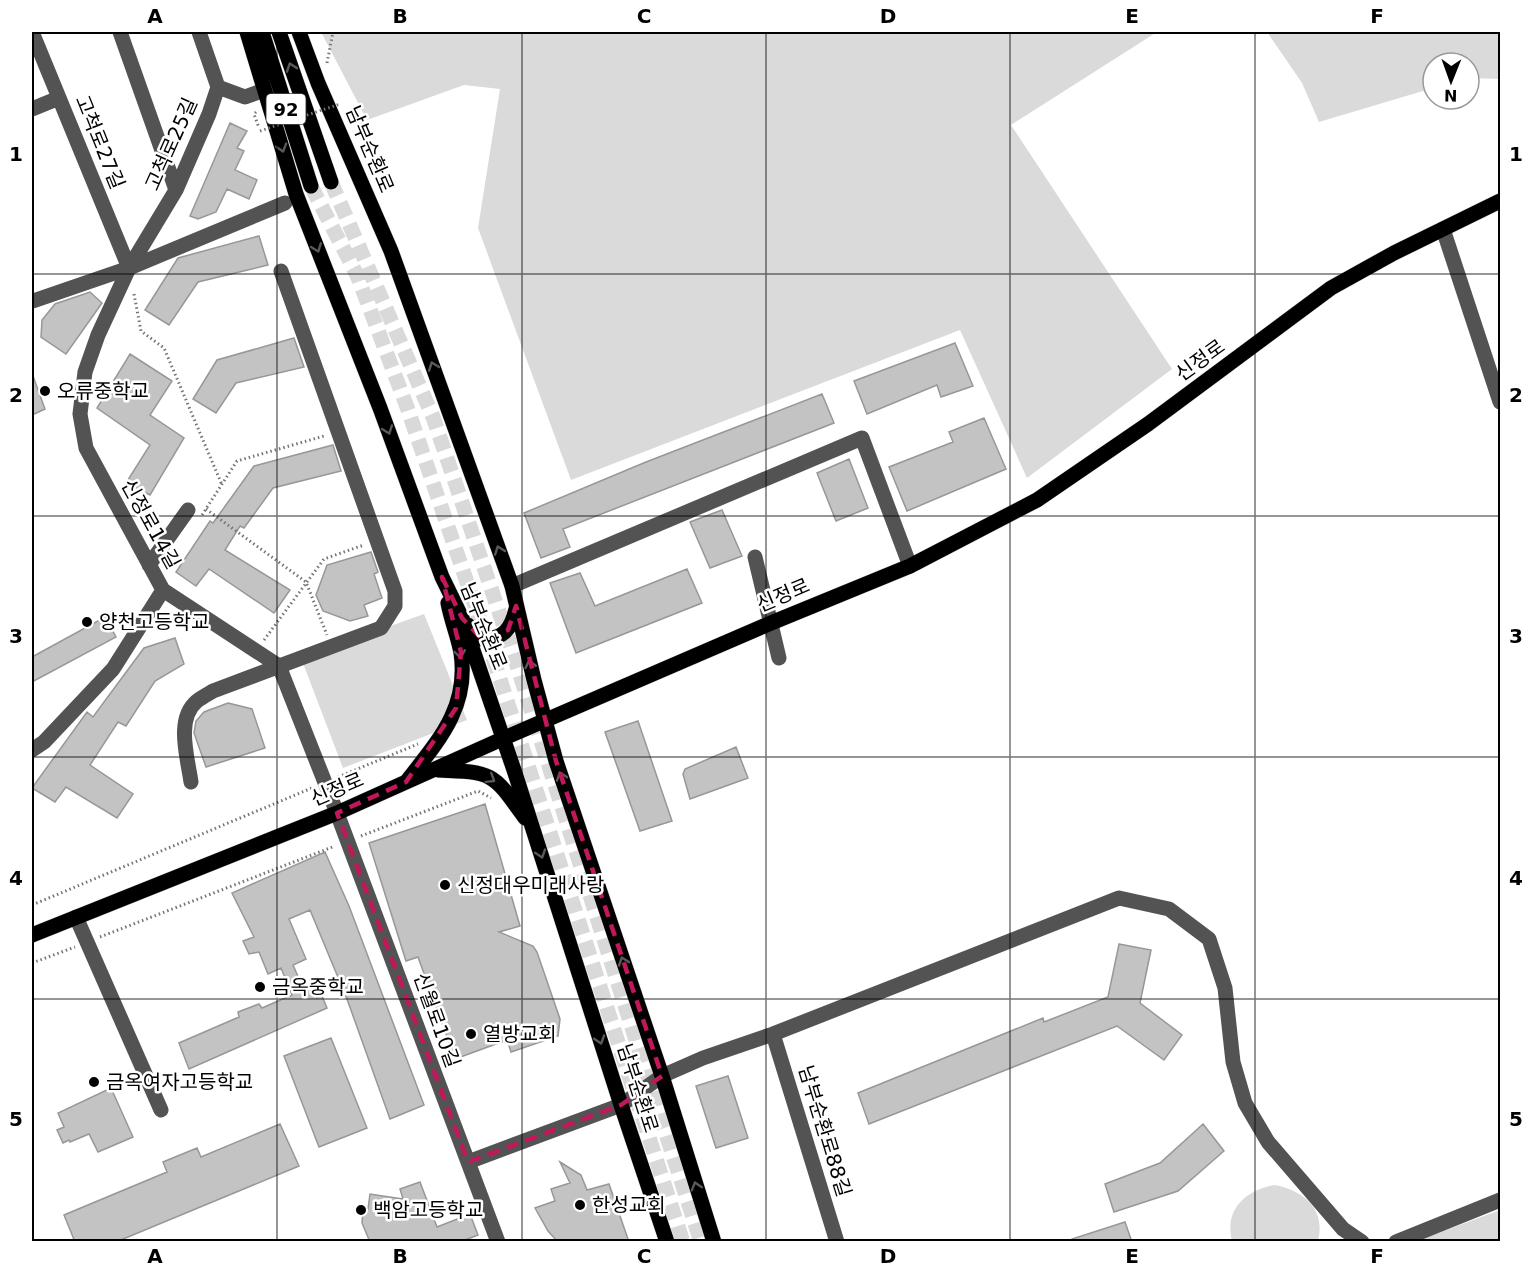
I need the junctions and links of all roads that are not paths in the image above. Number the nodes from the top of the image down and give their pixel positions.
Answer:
1 (32, 32) edge
2 (120, 32) edge
3 (199, 32) edge
4 (247, 32) edge
5 (262, 32) edge
6 (279, 32) edge
7 (299, 32) edge
8 (218, 87) junction
9 (264, 90) junction
10 (59, 98) junction
11 (32, 109) edge
12 (331, 182) tunnel mouth
13 (311, 186) tunnel mouth
14 (176, 190) junction
15 (1500, 201) edge
16 (285, 203) dead end
17 (1443, 230) junction
18 (129, 268) junction
19 (281, 271) dead end
20 (33, 301) edge
21 (1500, 402) edge
22 (194, 514) road end
23 (755, 557) dead end
24 (149, 565) junction
25 (910, 566) junction
26 (442, 577) junction
27 (512, 586) junction
28 (163, 590) junction
29 (516, 606) junction
30 (462, 618) junction
31 (771, 623) junction
32 (778, 658) dead end
33 (279, 666) junction
34 (546, 720) junction
35 (502, 739) junction
36 (32, 750) edge
37 (435, 770) junction
38 (191, 782) dead end
39 (406, 782) junction
40 (337, 813) junction
41 (534, 832) junction
42 (76, 917) junction
43 (32, 935) edge
44 (772, 1034) junction
45 (662, 1076) junction
46 (621, 1105) junction
47 (161, 1110) dead end
48 (468, 1162) junction
49 (1500, 1200) edge
50 (498, 1242) edge
51 (667, 1242) edge
52 (714, 1242) edge
53 (837, 1242) edge
54 (1362, 1242) edge
55 (1396, 1242) edge

1 - 10 street, 고척로27길
2 - 14 street
3 - 8 street, 고척로25길
4 - 9 main road, 남부순환로
5 - 13 main road, 92
12 -> 6 main road, 92
27 -> 7 main road, 남부순환로
8 - 9 street
8 - 14 street, 고척로25길
9 -> 26 main road, 남부순환로
10 - 11 street
10 - 18 street, 고척로27길
14 - 18 street, 고척로25길
15 - 17 main road, 신정로
16 - 18 street
17 - 21 street
17 - 25 main road, 신정로
18 - 20 street
18 - 24 street, 신정로14길
19 - 33 street
22 - 24 street
23 - 31 street
24 - 28 street, 신정로14길
25 - 27 street
25 - 31 main road, 신정로
26 - 30 main road, 남부순환로
26 -> 39 main road
27 - 29 main road, 남부순환로
28 - 33 street, 신정로14길
28 - 36 street
29 - 30 main road
34 -> 29 main road, 남부순환로
30 - 35 main road, 남부순환로
31 - 32 street
31 - 34 main road, 신정로
33 - 38 street
33 - 40 street
34 - 35 main road, 신정로
45 -> 34 main road, 남부순환로
35 - 37 main road, 신정로
35 - 41 main road, 남부순환로
37 - 39 main road, 신정로
37 -> 41 main road
39 - 40 main road, 신정로
40 - 42 main road, 신정로
40 - 48 street, 신월로10길
41 -> 46 main road, 남부순환로
42 - 43 main road, 신정로
42 - 47 street
44 - 45 street
44 - 53 street, 남부순환로88길
44 - 54 street
45 - 46 street
52 -> 45 main road, 남부순환로
46 - 48 street
46 - 51 main road, 남부순환로
48 - 50 street, 신월로10길
49 - 55 street

